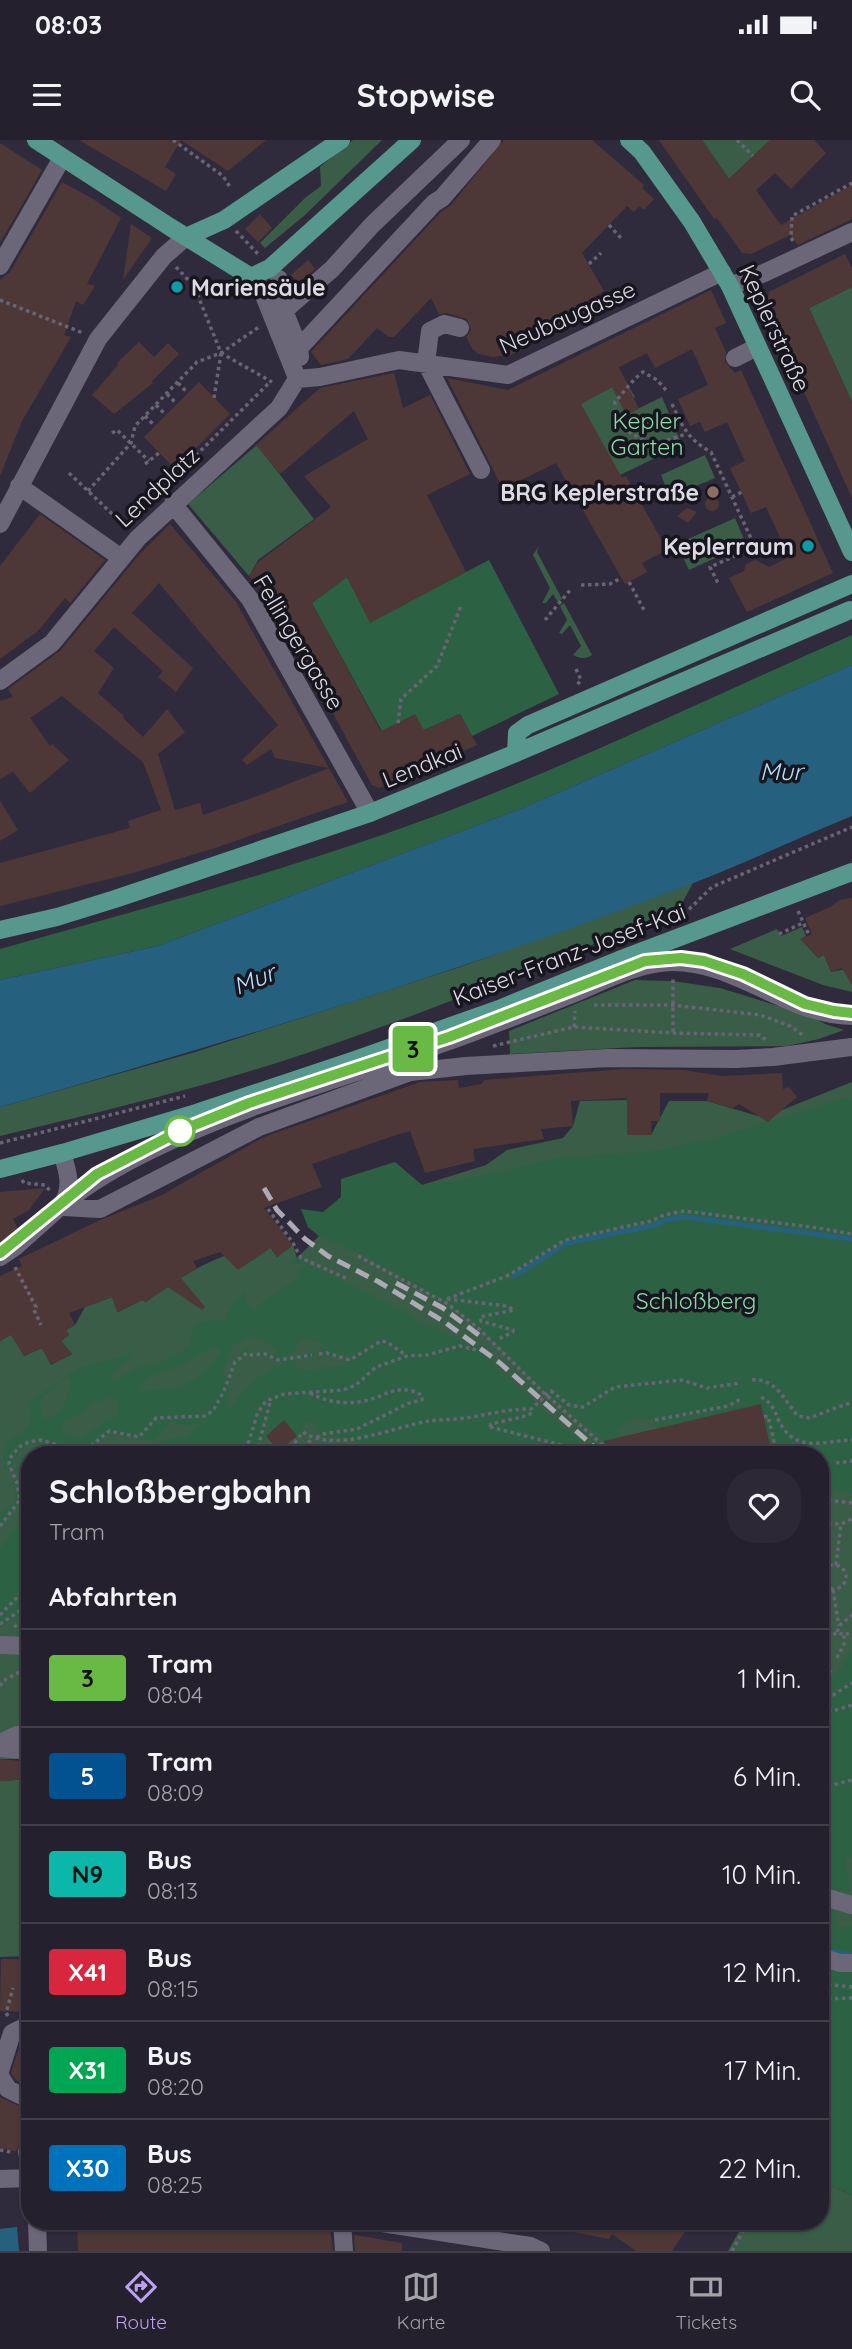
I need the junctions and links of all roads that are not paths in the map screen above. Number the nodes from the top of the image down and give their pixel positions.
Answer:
1 (36, 140) edge
2 (341, 140) edge
3 (412, 140) edge
4 (461, 140) edge
5 (492, 140) edge
6 (629, 140) edge
7 (62, 151) edge
8 (852, 232) edge
9 (186, 237) junction
10 (0, 266) edge
11 (251, 277) junction
12 (279, 279) dead end
13 (726, 279) junction
14 (276, 317) junction
15 (460, 328) dead end
16 (757, 347) junction
17 (735, 358) dead end
18 (426, 363) junction
19 (290, 383) junction
20 (481, 470) dead end
21 (19, 485) junction
22 (173, 504) junction
23 (0, 524) edge
24 (852, 552) edge
25 (120, 557) junction
26 (852, 584) edge
27 (850, 610) dead end
28 (0, 681) edge
29 (516, 753) junction
30 (370, 813) junction
31 (852, 872) edge
32 (0, 930) edge
33 (852, 1016) edge
34 (852, 1047) edge
35 (62, 1153) junction
36 (0, 1169) edge
37 (56, 1198) junction
38 (9, 1255) edge
39 (0, 1646) edge
40 (21, 1646) edge
41 (21, 1735) edge
42 (0, 1745) edge
43 (21, 1749) edge
44 (829, 1898) edge
45 (852, 1905) edge
46 (829, 1960) edge
47 (852, 1963) edge
48 (21, 2028) edge
49 (0, 2073) edge
50 (21, 2096) edge
51 (21, 2178) edge
52 (0, 2179) edge
53 (37, 2230) edge
54 (343, 2230) edge
55 (427, 2230) edge
56 (38, 2251) edge
57 (344, 2251) edge
58 (541, 2251) edge

1 - 7 main road
2 - 9 main road
3 - 11 main road
4 - 14 street
5 - 14 street
6 - 13 main road, Keplerstraße
7 - 9 main road
7 - 10 street
8 - 13 street, Neubaugasse
9 - 11 main road
9 - 21 street
11 - 19 street
12 - 14 street
13 - 16 main road, Keplerstraße
13 - 18 street, Neubaugasse
15 - 18 street
16 - 17 street
16 - 24 main road, Keplerstraße
18 - 19 street, Neubaugasse
18 - 20 street
19 - 22 street, Lendplatz
21 - 23 street
21 - 25 street, Lendplatz
22 - 25 street, Lendplatz
22 - 30 street, Fellingergasse
25 - 28 street
26 - 29 main road
27 - 29 main road, Lendkai
29 - 30 main road, Lendkai
30 - 32 main road, Lendkai
31 - 35 main road, Kaiser-Franz-Josef-Kai
33 - 37 street
34 - 37 street
35 - 36 main road, Kaiser-Franz-Josef-Kai
35 - 37 street
37 - 38 street
39 - 40 street
41 - 42 street
42 - 43 street
44 - 45 street
46 - 47 street
48 - 49 street
49 - 50 street
51 - 52 street
53 - 56 street
54 - 57 street
55 - 58 street

